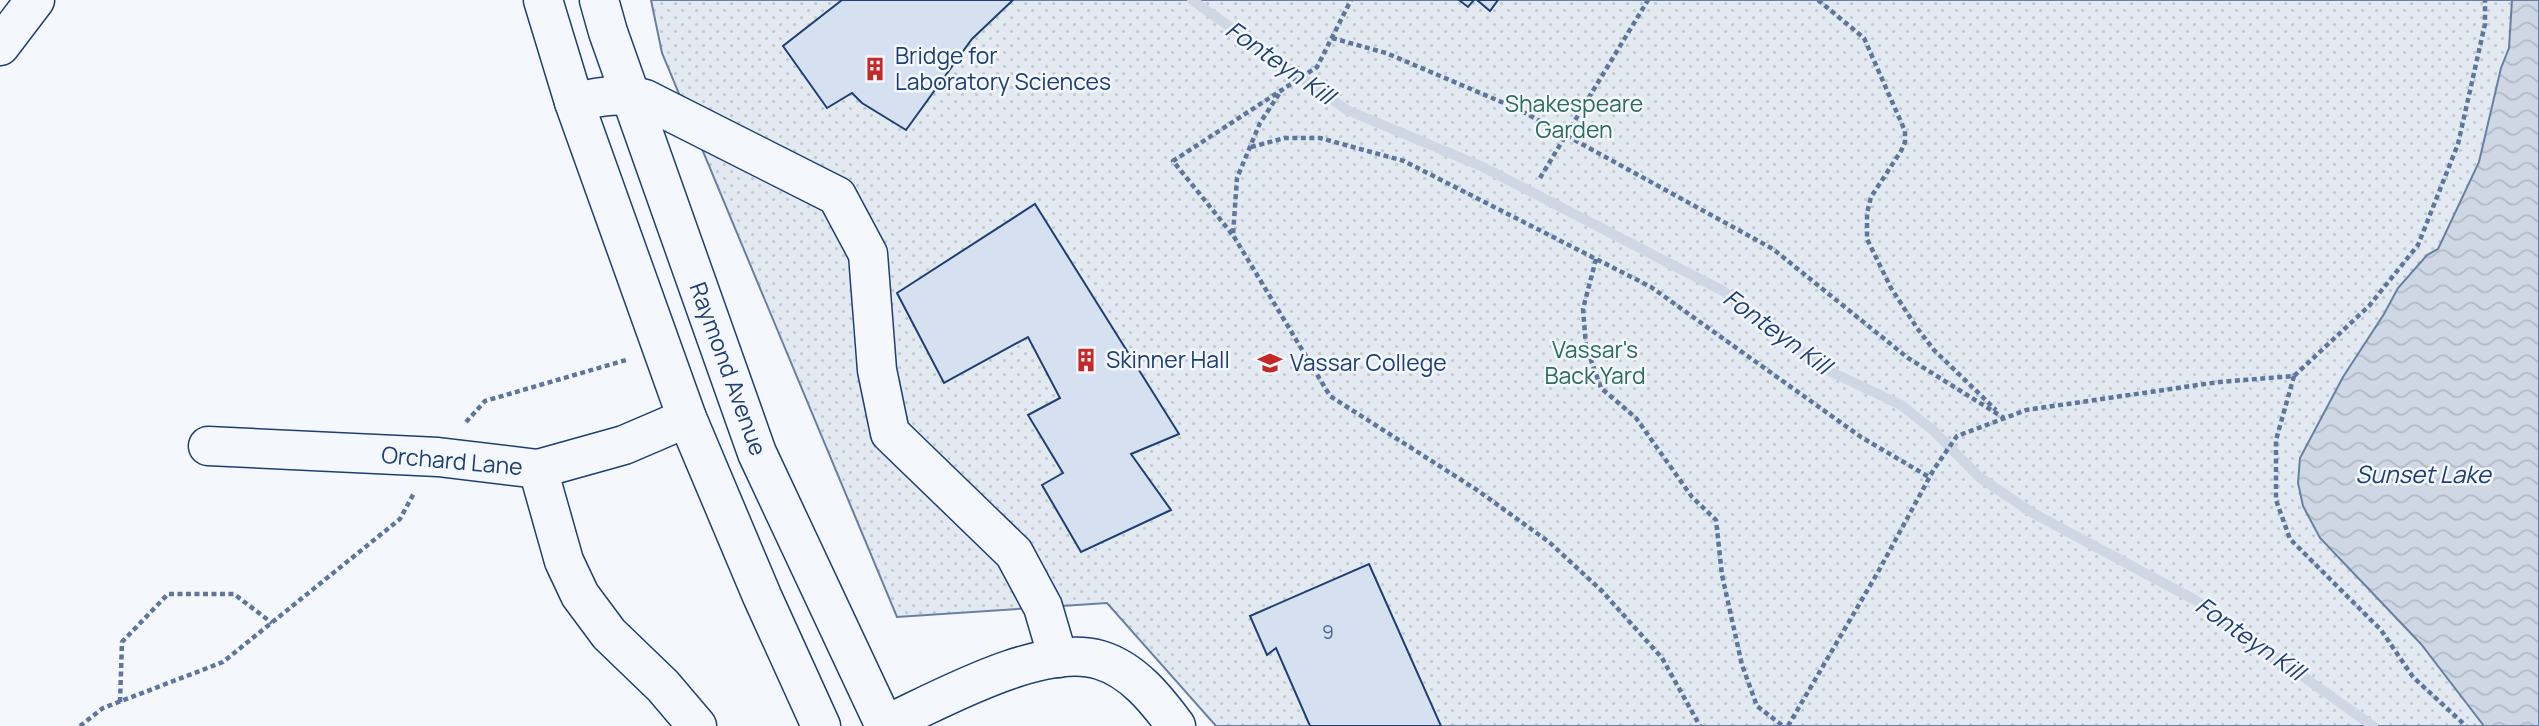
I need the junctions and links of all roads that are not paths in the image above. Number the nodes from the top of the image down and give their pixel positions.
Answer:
1 (35, 0) edge
2 (543, 0) edge
3 (599, 0) edge
4 (0, 46) edge
5 (630, 95) junction
6 (574, 102) junction
7 (687, 418) junction
8 (208, 446) dead end
9 (538, 469) junction
10 (1058, 658) junction
11 (696, 726) edge
12 (821, 726) edge
13 (885, 726) edge
14 (1176, 726) edge

1 - 4 main road
2 - 6 main road
3 - 5 main road, Raymond Avenue
5 - 6 main road
5 - 10 main road
5 - 13 main road, Raymond Avenue
6 - 7 main road
7 - 9 main road, Orchard Lane
7 - 12 main road
8 - 9 main road, Orchard Lane
9 - 11 main road
10 - 13 main road
10 - 14 main road

